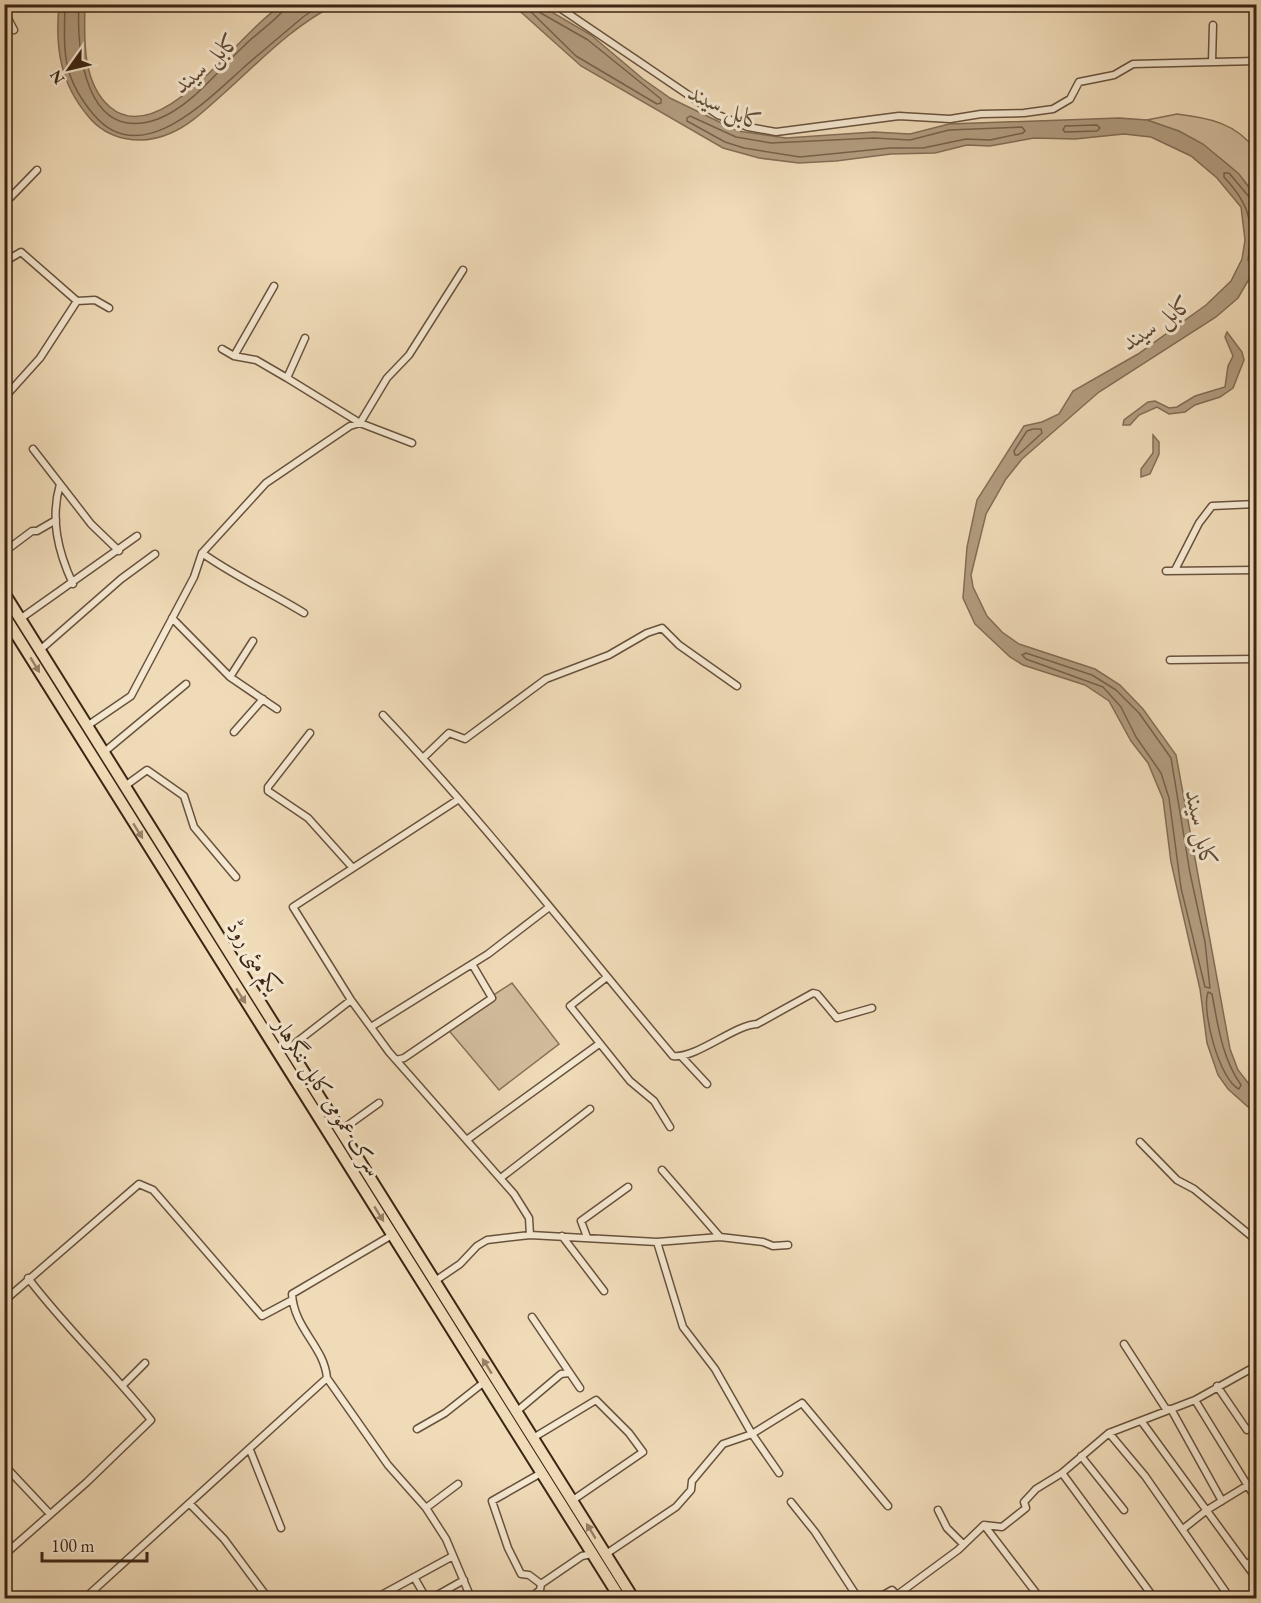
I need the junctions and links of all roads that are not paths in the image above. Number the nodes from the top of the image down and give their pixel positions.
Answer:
1 (554, 4) edge
2 (4, 11) edge
3 (1213, 26) dead end
4 (14, 30) dead end
5 (1257, 61) edge
6 (1212, 62) junction
7 (37, 170) dead end
8 (4, 204) edge
9 (4, 262) edge
10 (463, 270) dead end
11 (274, 286) dead end
12 (77, 301) junction
13 (109, 308) dead end
14 (305, 338) dead end
15 (222, 349) dead end
16 (234, 356) junction
17 (287, 378) junction
18 (4, 398) edge
19 (360, 423) junction
20 (412, 443) dead end
21 (33, 449) dead end
22 (60, 484) junction
23 (1257, 504) edge
24 (56, 520) junction
25 (137, 536) dead end
26 (118, 551) junction
27 (4, 552) edge
28 (202, 553) junction
29 (155, 554) dead end
30 (1175, 570) junction
31 (1257, 570) edge
32 (1166, 571) dead end
33 (73, 584) junction
34 (4, 593) edge
35 (304, 613) dead end
36 (4, 615) edge
37 (172, 618) junction
38 (20, 619) junction
39 (253, 641) dead end
40 (40, 650) junction
41 (1257, 659) edge
42 (1170, 660) dead end
43 (231, 677) junction
44 (186, 684) dead end
45 (737, 686) dead end
46 (262, 699) junction
47 (277, 709) dead end
48 (383, 716) dead end
49 (87, 726) junction
50 (234, 732) dead end
51 (310, 733) dead end
52 (103, 753) junction
53 (423, 758) junction
54 (124, 786) junction
55 (459, 799) junction
56 (352, 867) junction
57 (236, 877) dead end
58 (548, 908) junction
59 (472, 964) junction
60 (607, 977) junction
61 (351, 1000) junction
62 (872, 1008) dead end
63 (371, 1027) junction
64 (598, 1044) junction
65 (289, 1048) junction
66 (681, 1056) junction
67 (396, 1060) junction
68 (707, 1084) dead end
69 (379, 1103) dead end
70 (590, 1109) dead end
71 (670, 1127) dead end
72 (340, 1131) junction
73 (468, 1139) junction
74 (1140, 1142) dead end
75 (662, 1170) dead end
76 (502, 1177) junction
77 (628, 1187) dead end
78 (392, 1235) junction
79 (530, 1235) junction
80 (562, 1236) junction
81 (587, 1237) junction
82 (720, 1238) junction
83 (1257, 1240) edge
84 (657, 1242) junction
85 (788, 1245) dead end
86 (28, 1278) junction
87 (435, 1281) junction
88 (604, 1291) dead end
89 (292, 1300) junction
90 (4, 1301) edge
91 (532, 1317) dead end
92 (1124, 1344) dead end
93 (146, 1363) dead end
94 (1257, 1366) edge
95 (569, 1373) junction
96 (327, 1378) junction
97 (483, 1383) junction
98 (123, 1386) junction
99 (1217, 1386) junction
100 (580, 1388) dead end
101 (1195, 1400) junction
102 (1171, 1409) junction
103 (516, 1412) junction
104 (1142, 1422) junction
105 (1257, 1427) edge
106 (417, 1429) dead end
107 (1109, 1433) junction
108 (752, 1434) junction
109 (533, 1438) junction
110 (250, 1450) junction
111 (1081, 1456) junction
112 (4, 1465) edge
113 (541, 1473) junction
114 (779, 1473) dead end
115 (1062, 1473) junction
116 (1257, 1480) edge
117 (458, 1484) dead end
118 (1249, 1484) junction
119 (1257, 1499) edge
120 (573, 1500) junction
121 (1222, 1501) junction
122 (790, 1502) dead end
123 (190, 1504) junction
124 (888, 1506) dead end
125 (426, 1508) junction
126 (938, 1510) dead end
127 (1124, 1510) dead end
128 (1207, 1510) junction
129 (50, 1514) junction
130 (984, 1525) junction
131 (281, 1528) dead end
132 (1183, 1529) junction
133 (963, 1544) junction
134 (592, 1554) junction
135 (606, 1554) junction
136 (4, 1555) edge
137 (453, 1556) junction
138 (1257, 1558) edge
139 (1247, 1564) junction
140 (414, 1577) junction
141 (1257, 1578) edge
142 (464, 1581) junction
143 (541, 1584) junction
144 (385, 1596) edge
145 (540, 1596) edge
146 (85, 1599) edge
147 (268, 1599) edge
148 (376, 1599) edge
149 (426, 1599) edge
150 (432, 1599) edge
151 (471, 1599) edge
152 (530, 1599) edge
153 (620, 1599) edge
154 (633, 1599) edge
155 (858, 1599) edge
156 (878, 1599) edge
157 (1040, 1599) edge
158 (1154, 1599) edge
159 (1230, 1599) edge

1 - 6 street
2 - 4 street
3 - 6 street
5 - 6 street
7 - 8 street
9 - 12 street
10 - 19 street
11 - 16 street
12 - 13 street
12 - 18 street
14 - 17 street
15 - 16 street
16 - 17 street
17 - 19 street
19 - 20 street
19 - 28 street
21 - 22 street
22 - 24 street
22 - 26 street
23 - 30 street
24 - 27 street
24 - 33 street
25 - 26 street
26 - 33 street
28 - 35 street
28 - 37 street
29 - 40 street
30 - 31 street
30 - 32 street
33 - 38 street
34 - 38 highway
36 -> 78 highway, سرک عمومی کابل ننگرهار
37 - 43 street
37 - 49 street
38 - 40 highway
39 - 43 street
40 - 49 highway
41 - 42 street
43 - 46 street
44 - 52 street
45 - 53 street
46 - 47 street
46 - 50 street
48 - 53 street
49 - 52 highway
51 - 56 street
52 - 54 highway
53 - 55 street
54 - 57 street
54 - 65 highway, یکم مئی روڈ
55 - 56 street
55 - 58 street
56 - 61 street
58 - 59 street
58 - 60 street
59 - 63 street
59 - 67 street
60 - 64 street
60 - 66 street
61 - 63 street
61 - 65 street
62 - 66 street
63 - 67 street
64 - 71 street
64 - 73 street
65 - 72 highway, یکم مئی روڈ
66 - 68 street
67 - 73 street
69 - 72 street
70 - 76 street
72 - 87 highway, یکم مئی روڈ
73 - 76 street
74 - 83 street
75 - 82 street
76 - 79 street
77 - 81 street
78 - 89 street
78 - 97 highway, سرک عمومی کابل ننگرهار
79 - 80 street
79 - 87 street
80 - 81 street
80 - 88 street
81 - 84 street
82 - 84 street
82 - 85 street
84 - 108 street
86 - 89 street
86 - 90 street
86 - 98 street
103 -> 87 highway
89 - 96 street
91 - 95 street
92 - 102 street
93 - 98 street
94 - 99 street
95 - 100 street
95 - 103 street
96 - 110 street
96 - 125 street
97 - 106 street
97 - 113 highway, سرک عمومی کابل ننگرهار
98 - 129 street
99 - 101 street
99 - 105 street
101 - 102 street
101 - 118 street
102 - 104 street
102 - 121 street
103 - 109 highway
104 - 107 street
104 - 128 street
107 - 111 street
107 - 132 street
108 - 114 street
108 - 124 street
108 - 135 street
109 - 120 highway
109 - 120 street
110 - 123 street
110 - 131 street
111 - 115 street
111 - 127 street
112 - 129 street
113 - 134 highway, سرک عمومی کابل ننگرهار
113 - 143 street
115 - 130 street
115 - 158 street
116 - 118 street
117 - 125 street
118 - 119 street
118 - 121 street
135 -> 120 highway
121 - 128 street
122 - 155 street
123 - 146 street
123 - 147 street
125 - 137 street
126 - 133 street
128 - 132 street
128 - 139 street
129 - 136 street
130 - 133 street
130 - 157 street
132 - 159 street
133 - 156 street
134 - 143 street
134 - 153 highway, سرک عمومی کابل ننگرهار
135 - 154 highway
137 - 140 street
137 - 142 street
138 - 139 street
139 - 141 street
140 - 144 street
140 - 149 street
142 - 150 street
142 - 151 street
143 - 145 street
144 - 148 street
145 - 152 street

